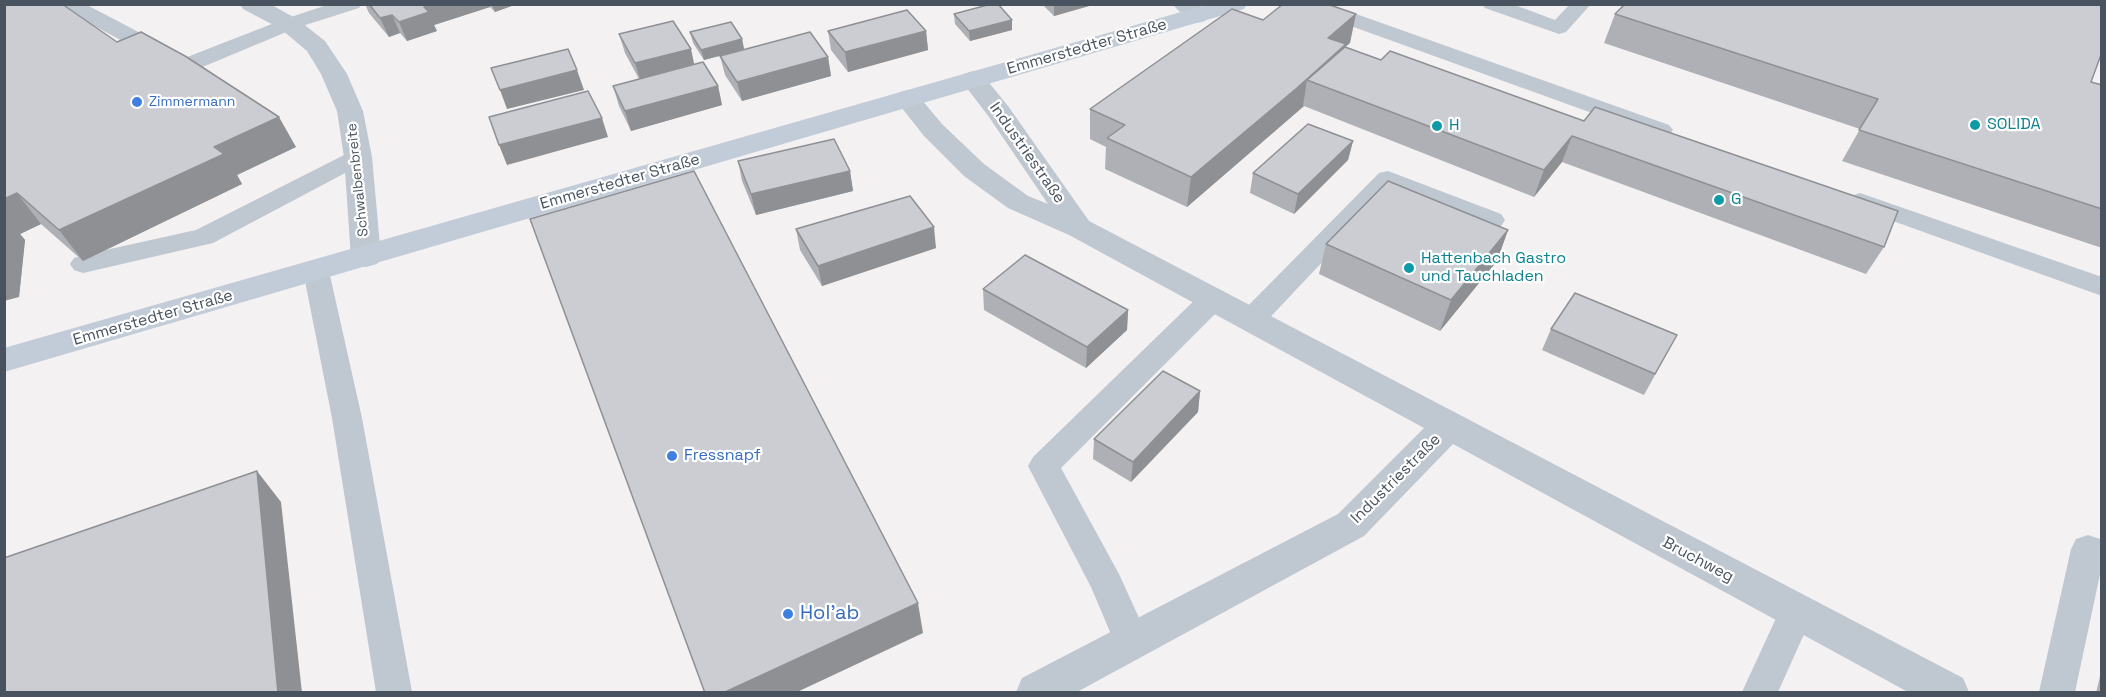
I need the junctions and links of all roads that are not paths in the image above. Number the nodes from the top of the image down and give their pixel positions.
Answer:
1 (69, 4) edge
2 (251, 4) edge
3 (352, 4) edge
4 (1236, 4) edge
5 (1308, 4) edge
6 (1492, 4) edge
7 (1581, 4) edge
8 (1190, 10) edge
9 (289, 24) junction
10 (185, 66) junction
11 (206, 78) edge
12 (973, 79) junction
13 (907, 98) junction
14 (1677, 136) edge
15 (358, 157) junction
16 (1844, 195) edge
17 (1492, 220) dead end
18 (1079, 228) junction
19 (366, 257) junction
20 (83, 264) dead end
21 (316, 272) junction
22 (2102, 287) edge
23 (1213, 299) junction
24 (1251, 320) junction
25 (4, 360) edge
26 (1448, 426) junction
27 (2088, 549) dead end
28 (1796, 612) junction
29 (1131, 642) junction
30 (394, 693) edge
31 (1036, 693) edge
32 (1760, 693) edge
33 (1948, 693) edge
34 (2057, 693) edge

1 - 10 lane
2 - 9 street, Schwalbenbreite
3 - 9 lane
4 - 8 main road, Emmerstedter Straße
5 - 14 lane
6 - 7 lane
8 - 12 main road, Emmerstedter Straße
9 - 10 lane
9 - 15 street, Schwalbenbreite
10 - 11 lane
12 - 13 main road, Emmerstedter Straße
12 - 18 street, Industriestraße
13 - 18 street, Industriestraße
13 - 19 main road, Emmerstedter Straße
15 - 19 street, Schwalbenbreite
15 - 20 lane
16 - 22 lane
17 - 24 lane
18 - 23 street, Industriestraße
19 - 21 main road, Emmerstedter Straße
21 - 25 main road, Emmerstedter Straße
21 - 30 lane
23 - 24 street, Industriestraße
23 - 29 lane
24 - 26 street, Industriestraße
26 - 28 street, Bruchweg
26 - 29 street, Industriestraße
27 - 34 lane
28 - 32 lane
28 - 33 street, Bruchweg
29 - 31 street, Industriestraße

